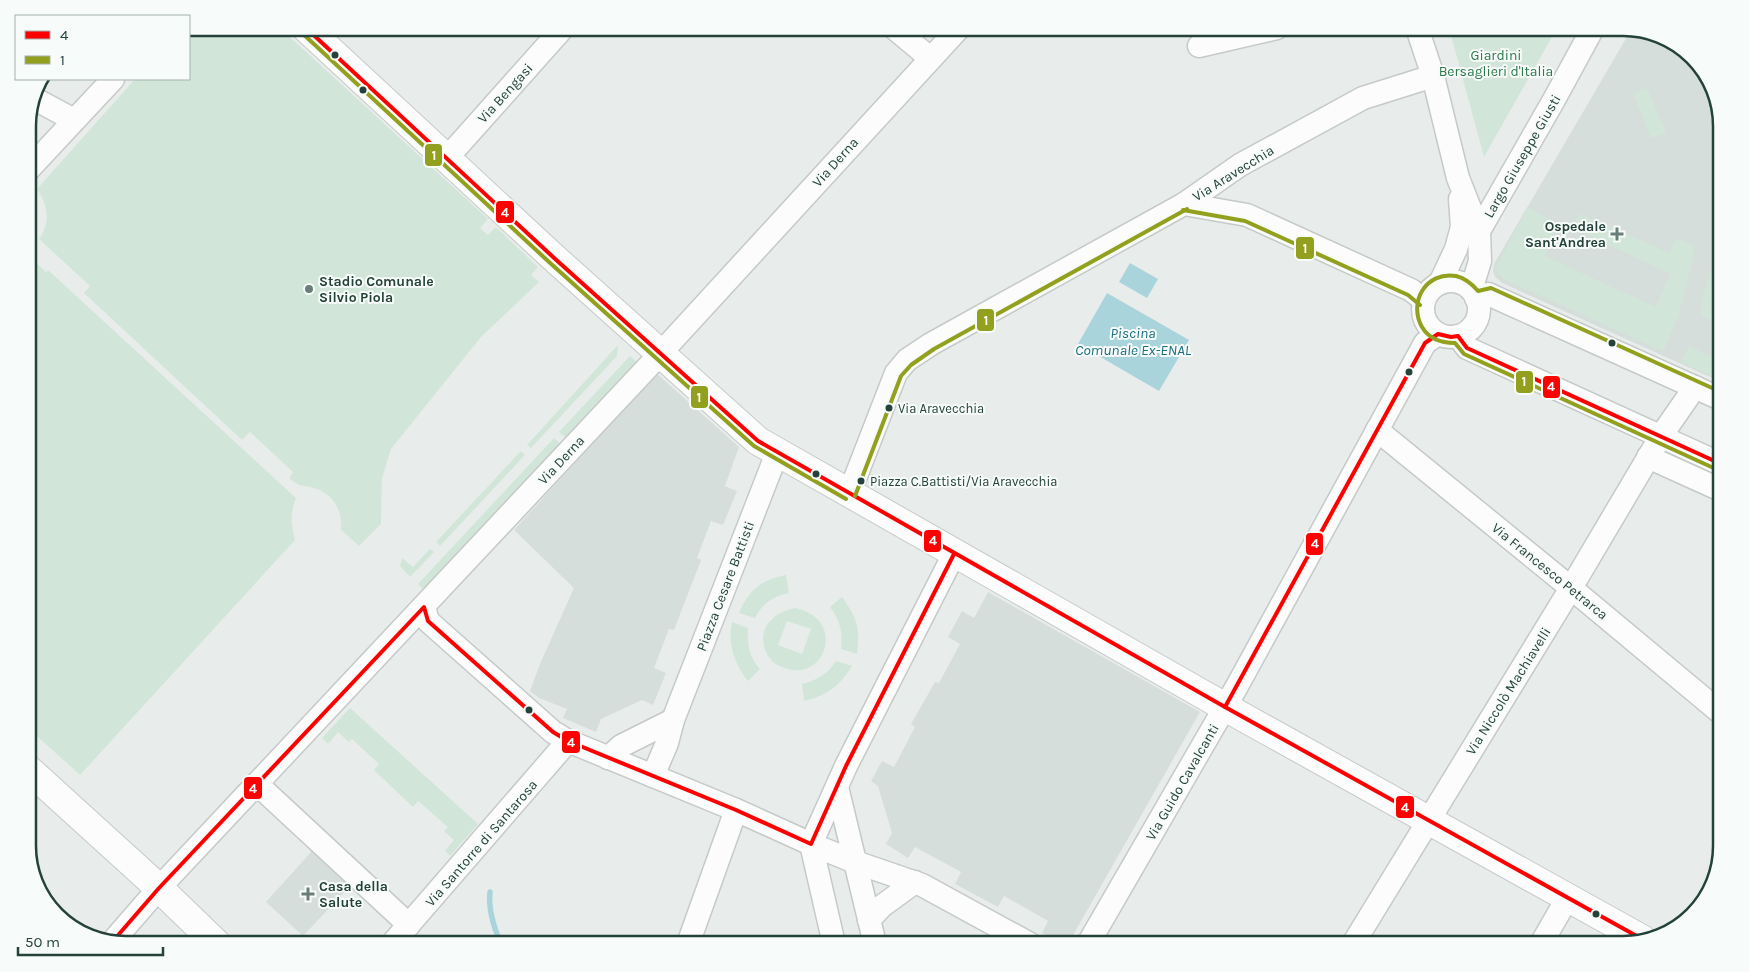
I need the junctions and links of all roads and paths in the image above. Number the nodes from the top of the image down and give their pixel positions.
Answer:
1 (323, 36) edge
2 (557, 36) edge
3 (904, 36) edge
4 (951, 36) edge
5 (1242, 36) edge
6 (1420, 36) edge
7 (1589, 36) edge
8 (1199, 46) dead end
9 (930, 58) junction
10 (1433, 76) junction
11 (112, 80) edge
12 (40, 102) edge
13 (74, 120) junction
14 (447, 158) junction
15 (36, 161) edge
16 (1458, 178) junction
17 (1184, 204) junction
18 (1479, 231) junction
19 (1440, 283) junction
20 (1474, 294) junction
21 (1424, 300) junction
22 (1448, 335) junction
23 (660, 354) junction
24 (1695, 387) junction
25 (1713, 395) edge
26 (1377, 430) junction
27 (1661, 436) junction
28 (768, 447) junction
29 (1648, 458) junction
30 (1713, 460) edge
31 (1713, 486) edge
32 (849, 494) junction
33 (954, 554) junction
34 (1572, 588) junction
35 (424, 607) junction
36 (1713, 706) edge
37 (1225, 707) junction
38 (673, 720) junction
39 (568, 741) junction
40 (608, 758) junction
41 (36, 776) edge
42 (653, 776) junction
43 (257, 784) junction
44 (837, 787) junction
45 (736, 810) junction
46 (1429, 821) junction
47 (810, 844) junction
48 (855, 862) junction
49 (915, 882) junction
50 (159, 888) junction
51 (1568, 897) junction
52 (869, 920) junction
53 (409, 925) junction
54 (118, 935) edge
55 (1635, 935) edge
56 (210, 936) edge
57 (399, 936) edge
58 (691, 936) edge
59 (832, 936) edge
60 (873, 936) edge
61 (1015, 936) edge
62 (1093, 936) edge
63 (1358, 936) edge
64 (1546, 936) edge

1 - 14 street
2 - 14 street, Via Bengasi
3 - 9 street
4 - 9 street, Via Derna
5 - 8 street
6 - 10 street, Largo Giuseppe Giusti
7 - 18 street, Largo Giuseppe Giusti
9 - 23 street, Via Derna
10 - 16 street, Largo Giuseppe Giusti
10 - 17 street, Via Aravecchia
11 - 13 street
12 - 13 street
13 - 15 street
14 - 23 street
16 - 18 street, Largo Giuseppe Giusti
16 - 19 street, Largo Giuseppe Giusti
17 - 21 street
17 - 32 street, Via Aravecchia
18 - 20 street, Largo Giuseppe Giusti
19 - 20 street
19 - 21 street
20 - 22 street
20 - 24 street
21 - 22 street
22 - 26 street, Via Guido Cavalcanti
22 - 27 street
23 - 28 street
23 - 35 street, Via Derna
24 - 25 street
24 - 27 street, Via Niccolò Machiavelli
26 - 34 street, Via Francesco Petrarca
26 - 37 street, Via Guido Cavalcanti
27 - 29 street, Via Niccolò Machiavelli
27 - 30 street
28 - 32 street
28 - 38 street, Piazza Cesare Battisti
29 - 31 street
29 - 34 street, Via Niccolò Machiavelli
32 - 33 street
33 - 37 street
33 - 44 street
34 - 36 street, Via Francesco Petrarca
34 - 46 street, Via Niccolò Machiavelli
35 - 39 street
35 - 43 street, Via Derna
37 - 46 street
37 - 62 street, Via Guido Cavalcanti
38 - 40 street
38 - 42 street, Piazza Cesare Battisti
39 - 40 street
39 - 53 street, Via Santorre di Santarosa
40 - 42 street
41 - 50 street
42 - 45 street
43 - 50 street, Via Derna
43 - 53 street
44 - 47 street
44 - 48 street
45 - 47 street
45 - 58 street
46 - 51 street
46 - 63 street, Via Niccolò Machiavelli
47 - 48 street
47 - 59 street
48 - 49 street
48 - 52 street
49 - 52 street
49 - 61 street
50 - 54 street, Via Derna
50 - 56 street
51 - 55 street
51 - 64 street
52 - 60 street
53 - 57 street, Via Santorre di Santarosa

